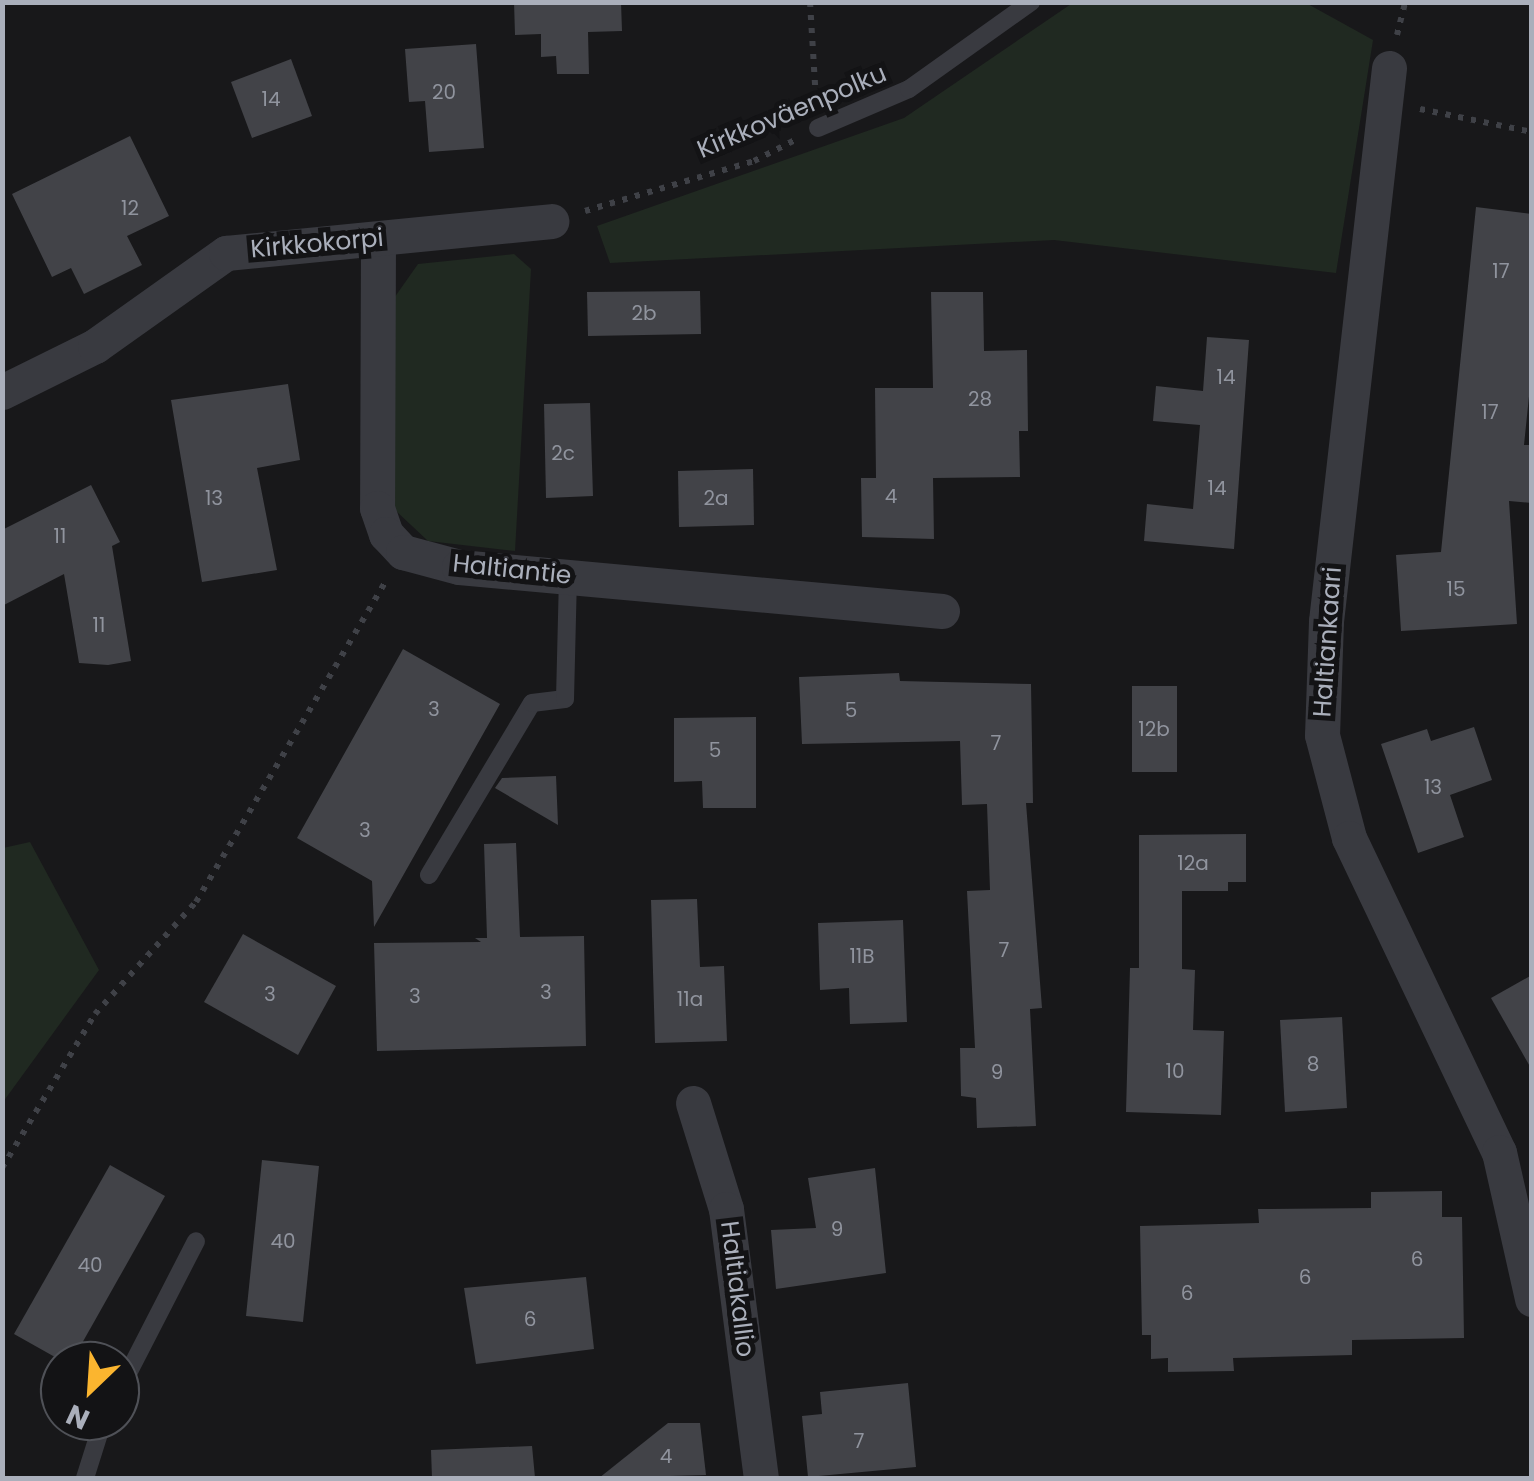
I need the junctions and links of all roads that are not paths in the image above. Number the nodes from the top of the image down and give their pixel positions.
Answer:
1 (1031, 2) edge
2 (1387, 85) road end
3 (818, 128) road end
4 (551, 220) road end
5 (378, 239) junction
6 (2, 392) edge
7 (568, 576) junction
8 (942, 611) dead end
9 (429, 876) dead end
10 (693, 1104) dead end
11 (196, 1241) dead end
12 (1532, 1299) edge
13 (140, 1350) edge
14 (97, 1441) edge
15 (85, 1478) edge
16 (761, 1478) edge

1 - 3 lane, Kirkkoväenpolku
2 - 12 street, Haltiankaari
4 - 5 street, Kirkkokorpi
5 - 6 street, Kirkkokorpi
5 - 7 street, Haltiantie
7 - 8 street, Haltiantie
7 - 9 lane
10 - 16 street, Haltiakallio
11 - 13 lane
14 - 15 lane

